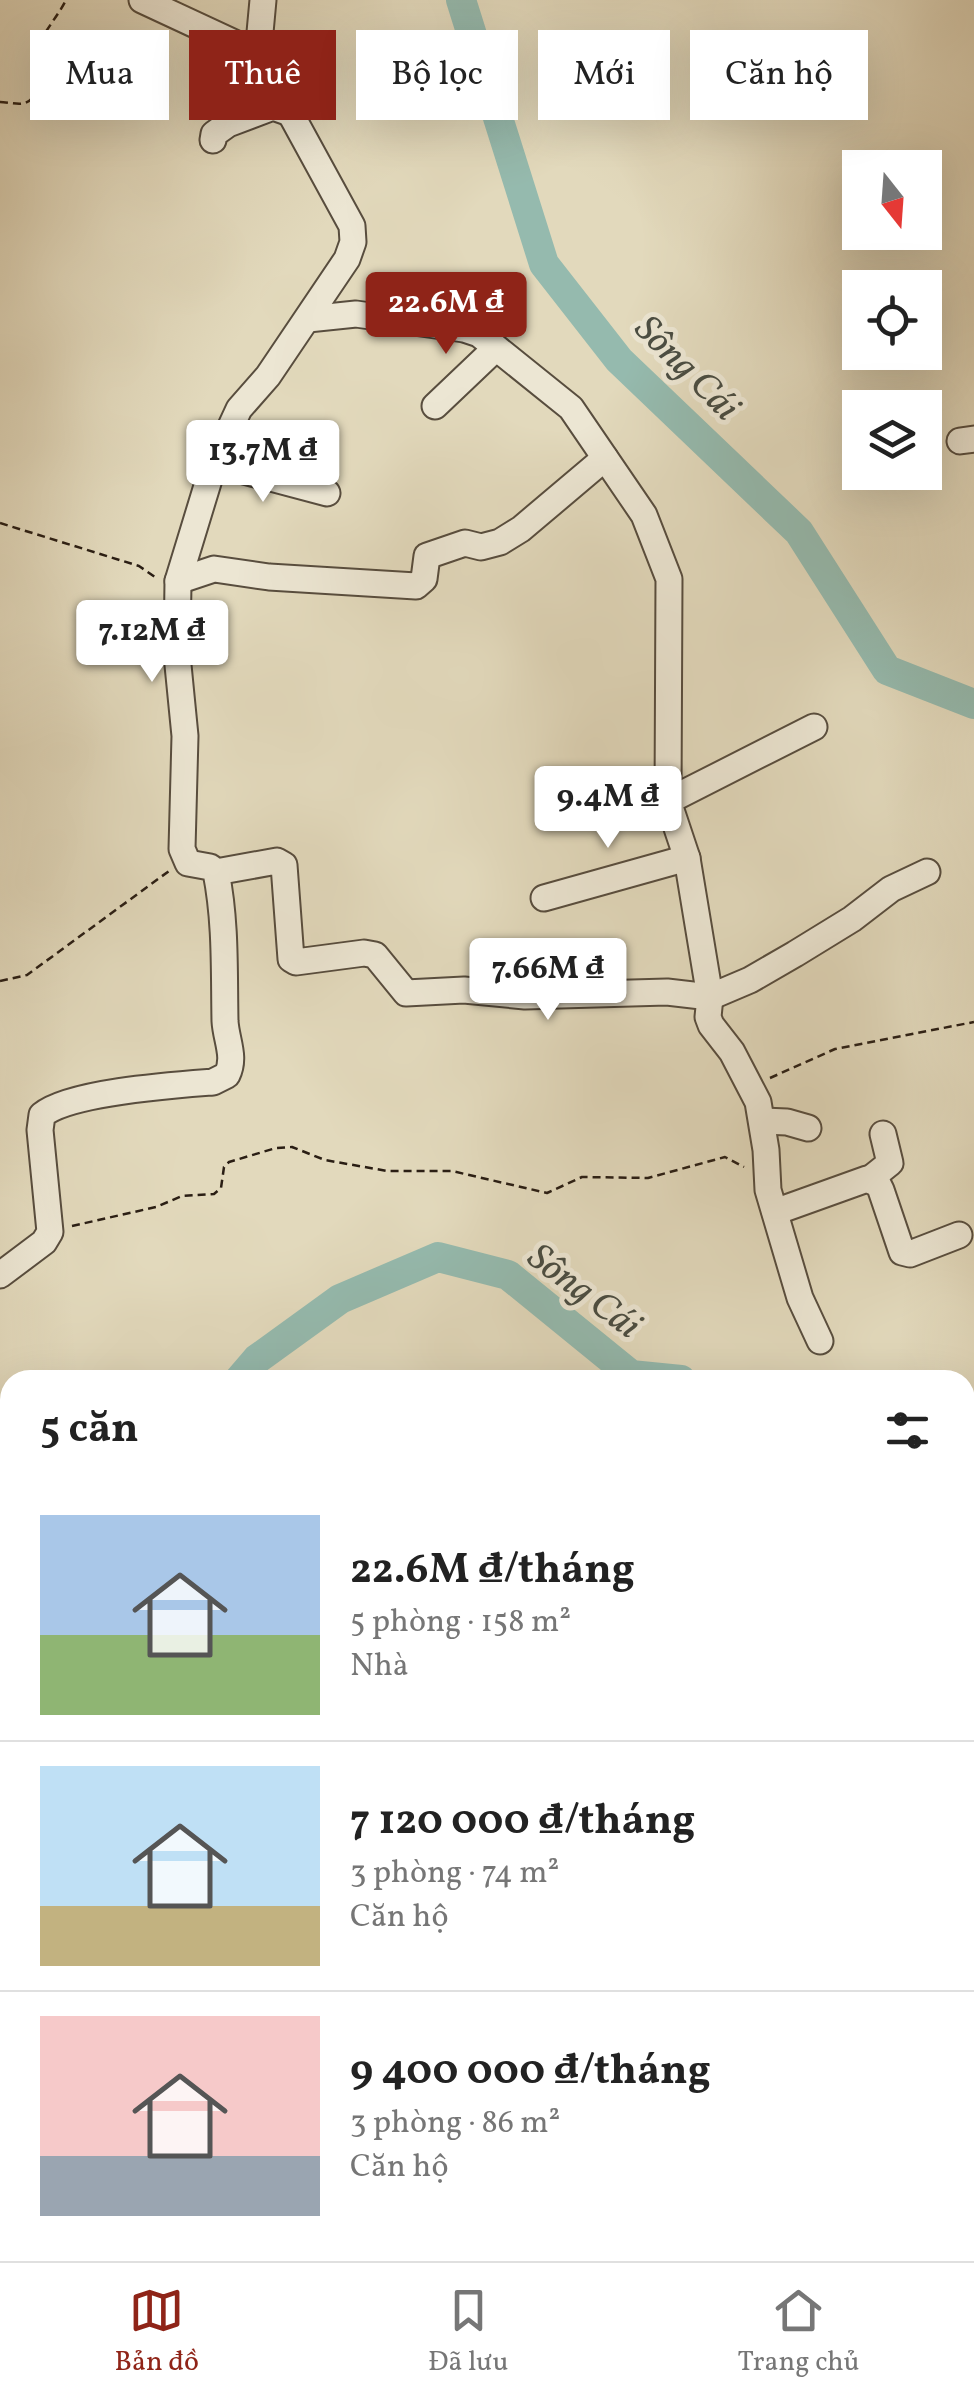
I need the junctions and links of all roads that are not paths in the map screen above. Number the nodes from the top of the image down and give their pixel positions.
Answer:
1 (142, 0) edge
2 (262, 0) edge
3 (206, 30) edge
4 (260, 30) edge
5 (239, 120) edge
6 (294, 120) edge
7 (213, 140) dead end
8 (308, 319) junction
9 (496, 348) junction
10 (435, 406) dead end
11 (605, 458) junction
12 (214, 463) junction
13 (327, 494) dead end
14 (177, 587) junction
15 (814, 727) dead end
16 (668, 800) junction
17 (687, 858) junction
18 (216, 872) junction
19 (927, 872) dead end
20 (544, 898) dead end
21 (710, 997) junction
22 (763, 1121) junction
23 (808, 1128) dead end
24 (884, 1134) dead end
25 (870, 1179) junction
26 (775, 1212) junction
27 (959, 1235) dead end
28 (0, 1275) edge
29 (820, 1341) dead end

1 - 3 street
2 - 4 street
5 - 7 street
6 - 8 street
8 - 9 street
8 - 12 street
9 - 10 street
9 - 11 street
11 - 14 street
11 - 16 street
12 - 13 street
12 - 14 street
14 - 18 street
15 - 16 street
16 - 17 street
17 - 20 street
17 - 21 street
18 - 21 street
18 - 28 street
19 - 21 street
21 - 22 street
22 - 23 street
22 - 26 street
24 - 25 street
25 - 26 street
25 - 27 street
26 - 29 street

